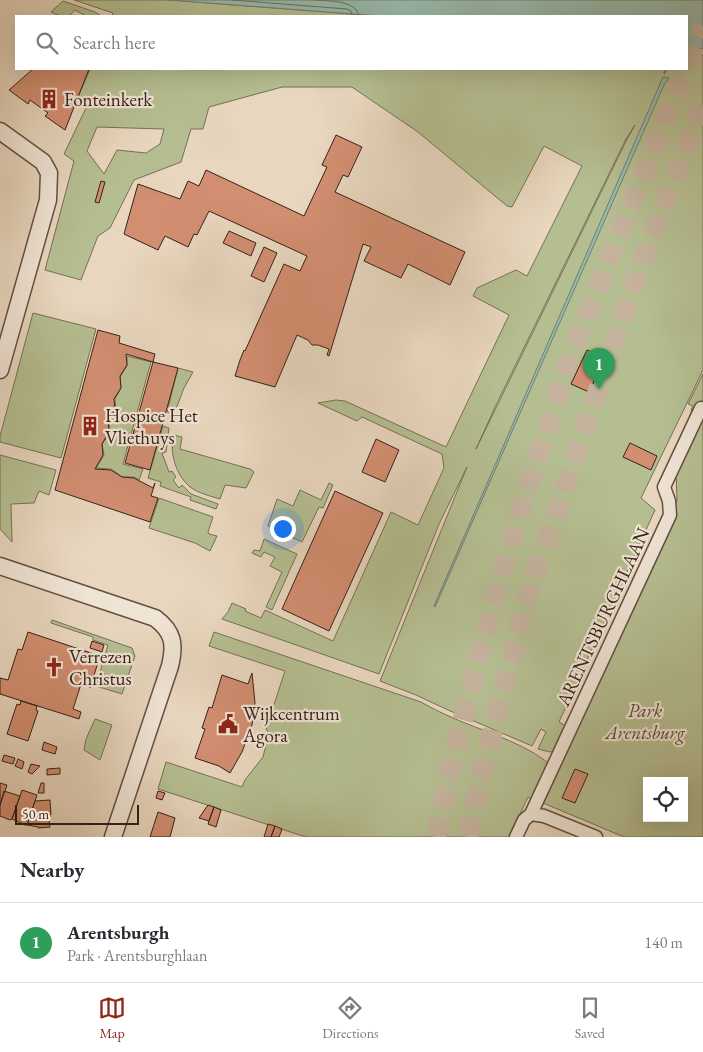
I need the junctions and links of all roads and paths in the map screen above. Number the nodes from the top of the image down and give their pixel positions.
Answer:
1 (0, 131) edge
2 (0, 370) edge
3 (701, 408) dead end
4 (0, 566) edge
5 (531, 814) junction
6 (113, 837) edge
7 (516, 837) edge
8 (596, 837) edge

1 - 2 street
3 - 5 street, ARENTSBURGHLAAN
4 - 6 street
5 - 7 street, ARENTSBURGHLAAN
5 - 8 street

